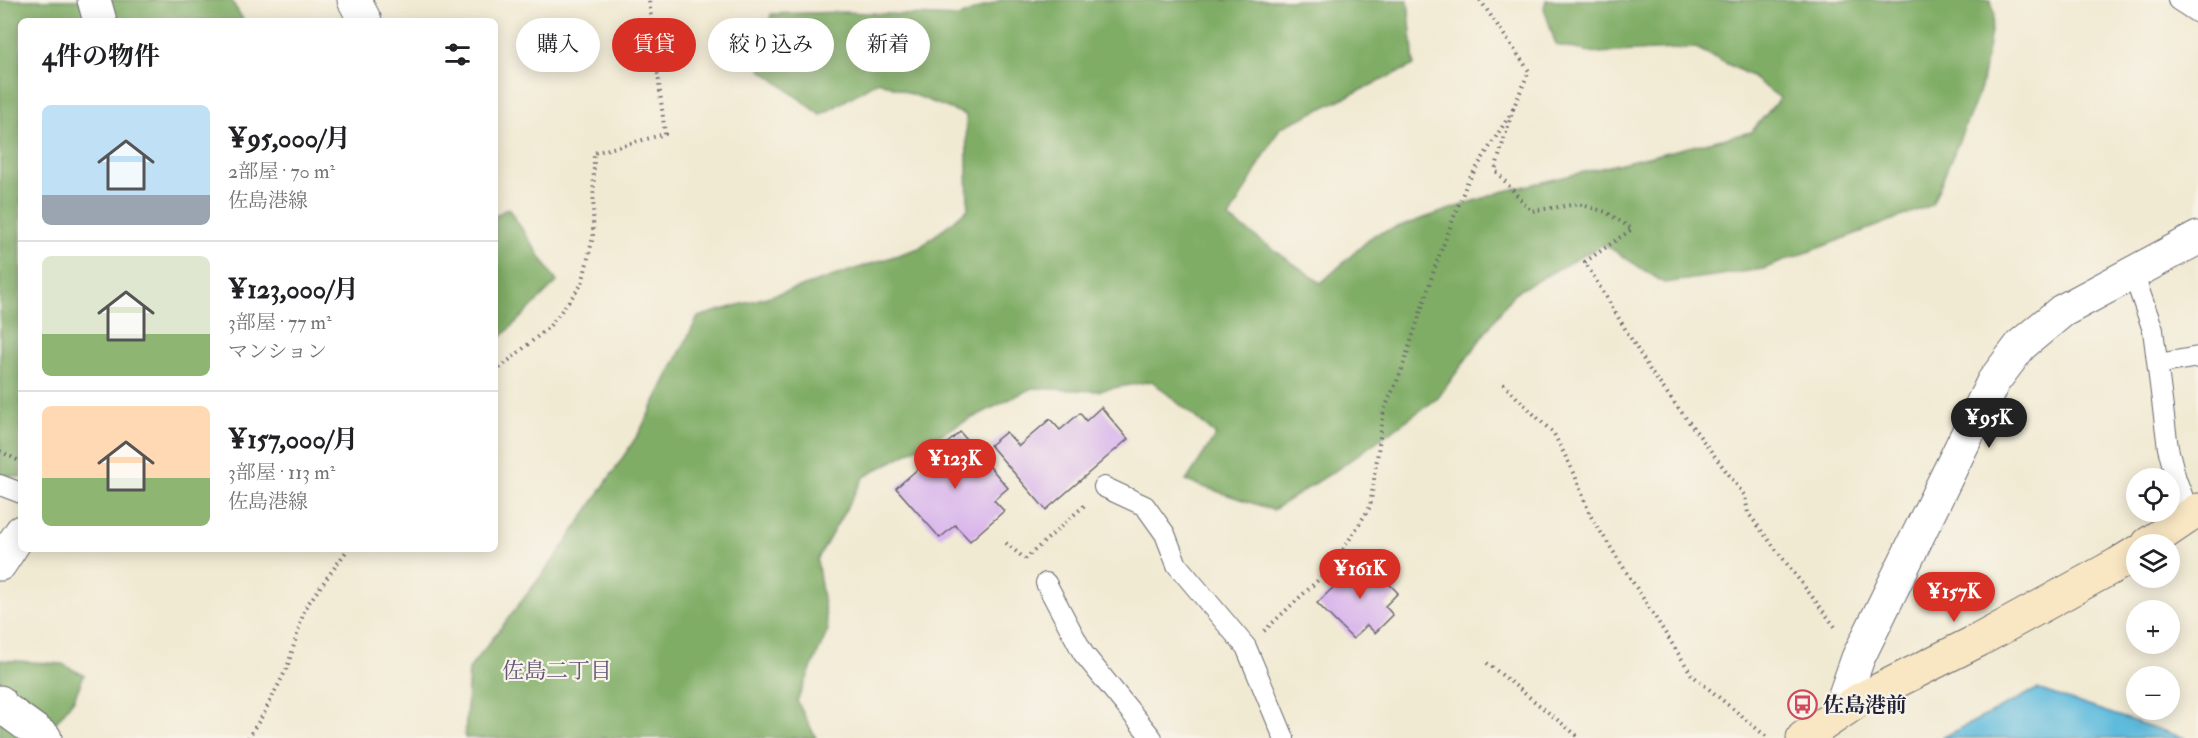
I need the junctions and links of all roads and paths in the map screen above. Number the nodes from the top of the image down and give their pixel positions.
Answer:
1 (94, 0) edge
2 (354, 0) edge
3 (649, 0) edge
4 (1480, 0) edge
5 (2178, 0) edge
6 (2198, 13) edge
7 (99, 18) edge
8 (363, 18) edge
9 (1513, 109) junction
10 (2198, 238) edge
11 (2133, 273) junction
12 (2198, 357) edge
13 (2158, 364) junction
14 (498, 370) edge
15 (1503, 384) dead end
16 (0, 451) edge
17 (18, 460) edge
18 (0, 484) edge
19 (1104, 487) joint
20 (18, 492) edge
21 (2194, 513) edge
22 (2163, 534) edge
23 (18, 536) edge
24 (1006, 543) dead end
25 (346, 552) edge
26 (1025, 559) junction
27 (2126, 559) edge
28 (0, 564) edge
29 (1046, 583) joint
30 (1246, 647) junction
31 (1858, 658) junction
32 (1487, 663) dead end
33 (0, 702) edge
34 (1839, 712) junction
35 (45, 738) edge
36 (248, 738) edge
37 (1152, 738) edge
38 (1284, 738) edge
39 (1580, 738) edge
40 (1768, 738) edge
41 (1803, 738) edge

1 - 7 street
2 - 8 street
3 - 14 path
4 - 9 path
5 - 6 lane
9 - 30 path
9 - 31 path
10 - 11 street
11 - 13 lane
11 - 31 street
12 - 13 lane
13 - 21 lane
15 - 40 path
16 - 17 path
18 - 20 lane
19 - 26 path
19 - 30 lane
21 - 22 main road
23 - 28 street
24 - 26 path
25 - 36 path
26 - 29 path
27 - 34 main road
29 - 37 lane
30 - 38 lane
31 - 34 street
32 - 39 path
33 - 35 street
34 - 41 main road

